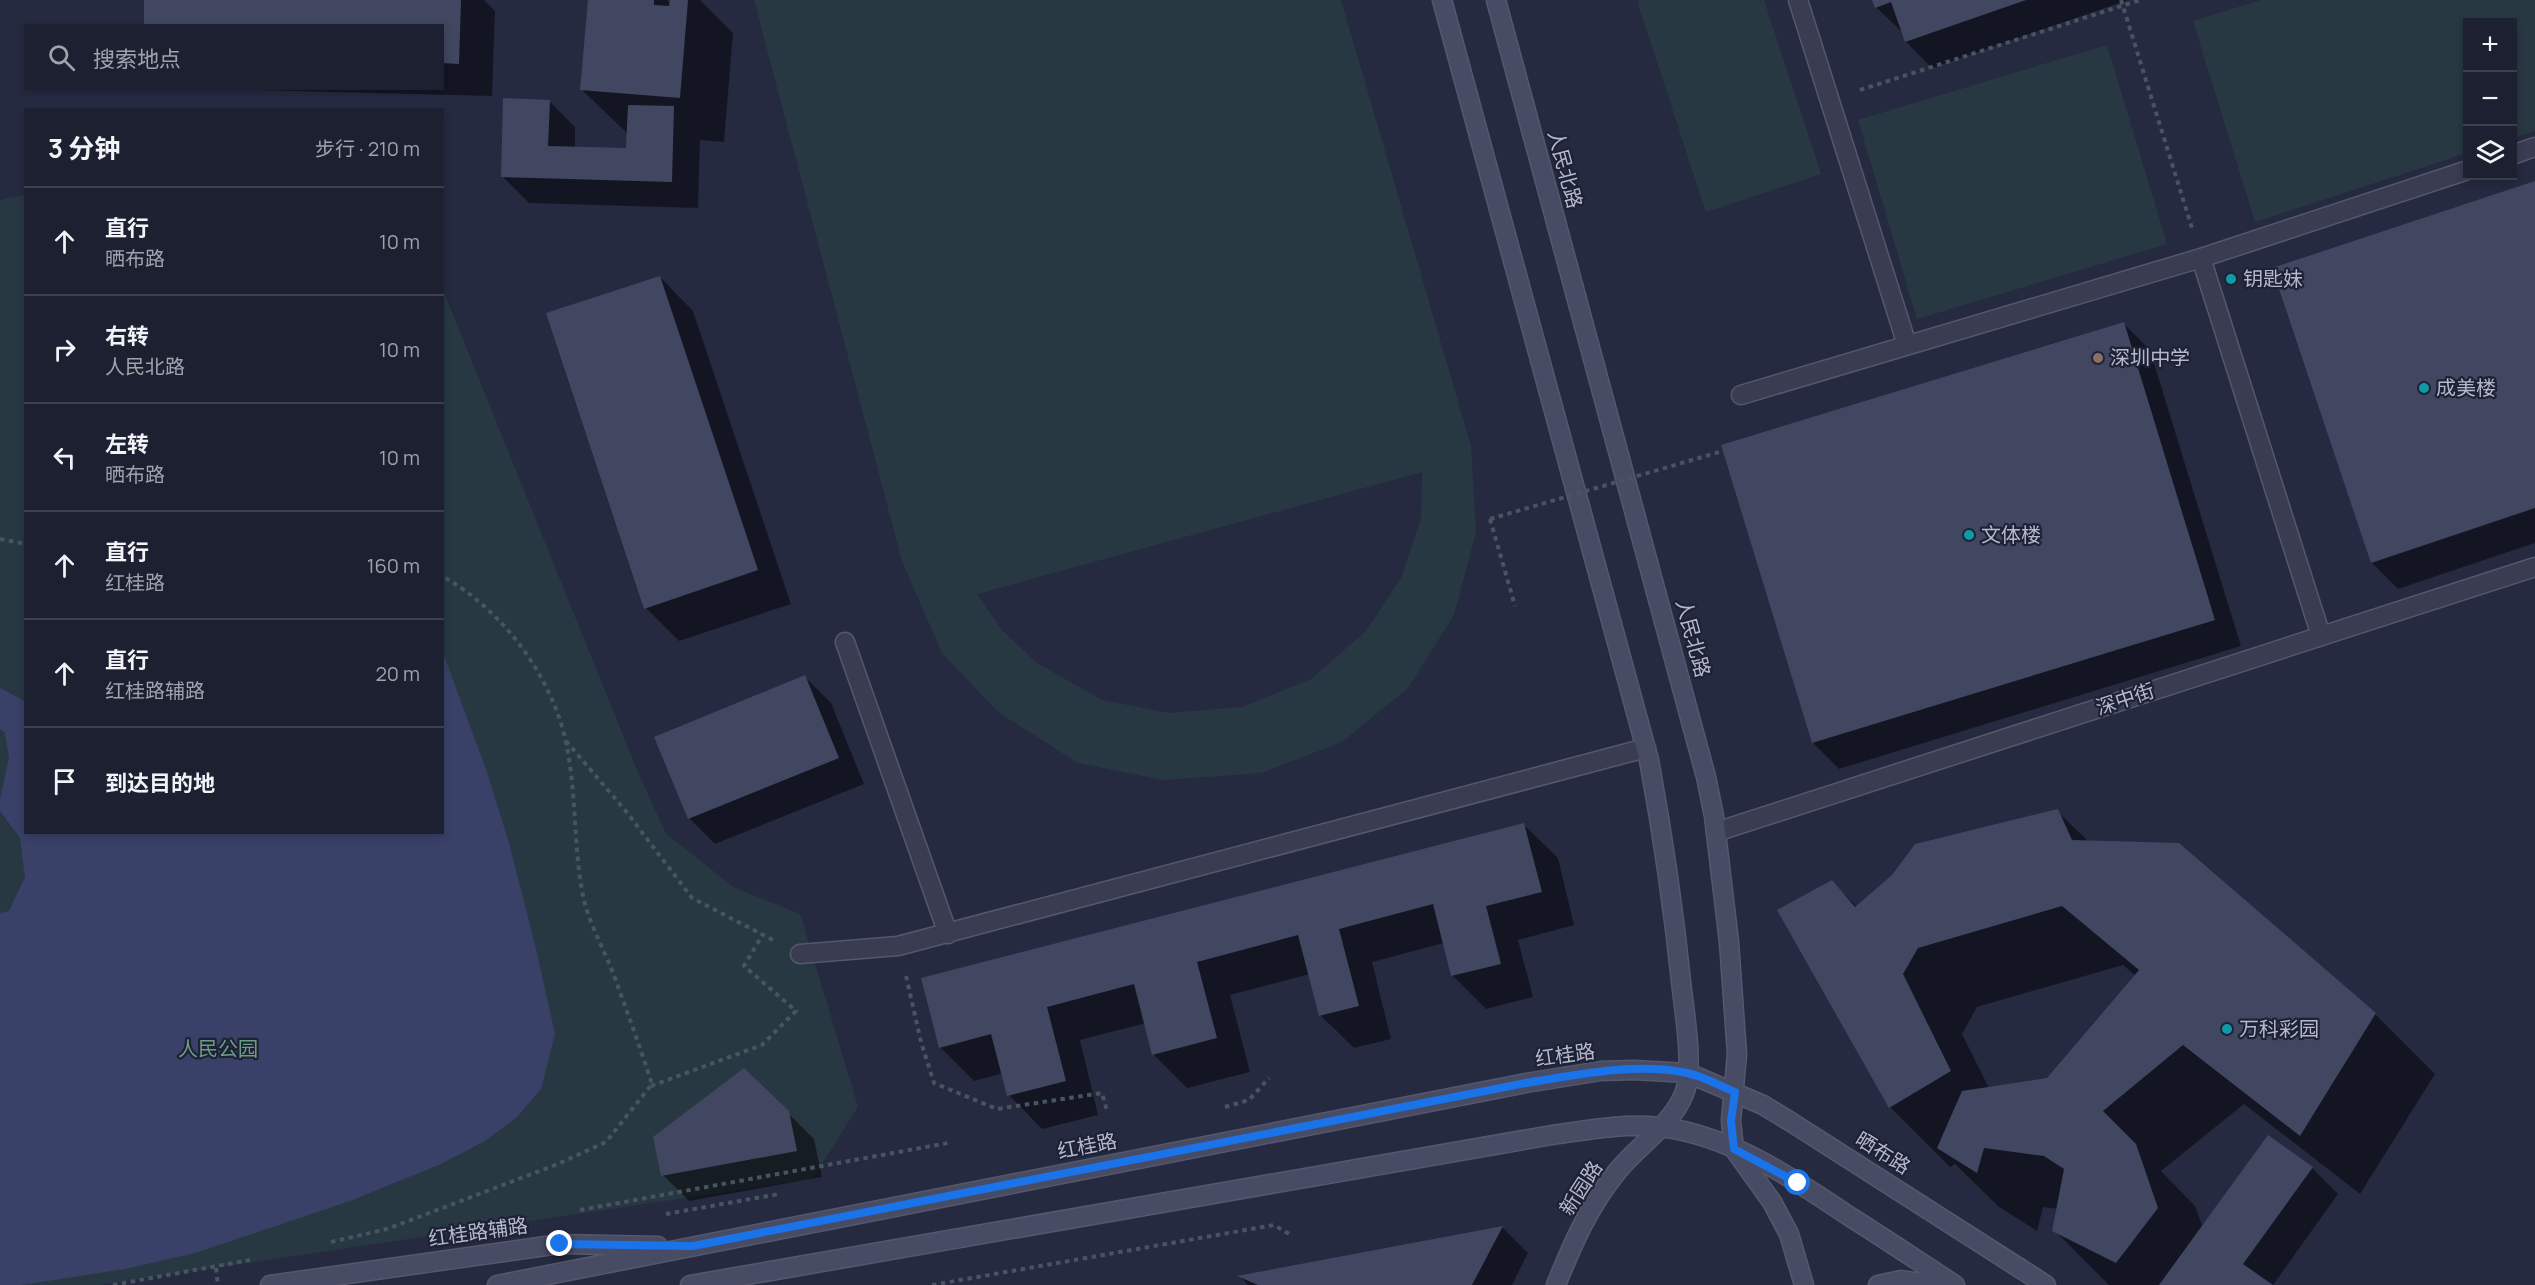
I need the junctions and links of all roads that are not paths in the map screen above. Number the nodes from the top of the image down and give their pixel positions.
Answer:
1 (1442, 0) edge
2 (1496, 0) edge
3 (1798, 0) edge
4 (2535, 147) edge
5 (2517, 153) edge
6 (2463, 172) edge
7 (2201, 258) junction
8 (1907, 345) junction
9 (1741, 394) dead end
10 (2535, 567) edge
11 (2321, 636) junction
12 (845, 642) dead end
13 (1646, 748) junction
14 (1716, 832) junction
15 (948, 934) junction
16 (800, 954) road end
17 (1688, 1073) junction
18 (1735, 1092) junction
19 (1661, 1127) junction
20 (1734, 1149) junction
21 (693, 1246) junction
22 (697, 1284) edge
23 (270, 1285) edge
24 (496, 1285) edge
25 (1556, 1285) edge
26 (1804, 1285) edge
27 (1878, 1285) edge
28 (1933, 1285) edge
29 (1956, 1285) edge
30 (2046, 1285) edge

1 - 13 main road
2 - 14 main road, 人民北路
3 - 8 street
4 - 5 street
6 - 7 street
7 - 8 street
7 - 11 street
8 - 9 street
10 - 11 street, 深中街
11 - 14 street, 深中街
12 - 15 street
13 - 15 street
13 - 17 main road
14 - 18 main road, 人民北路
15 - 16 street
17 - 18 main road, 晒布路
17 - 19 main road
17 - 21 main road, 红桂路
18 - 20 main road, 人民北路
18 - 30 main road, 晒布路
19 - 20 main road
19 - 22 main road
19 - 25 main road, 新园路
20 - 26 main road
20 - 29 main road
21 - 23 main road, 红桂路辅路
21 - 24 main road, 红桂路
27 - 28 main road

